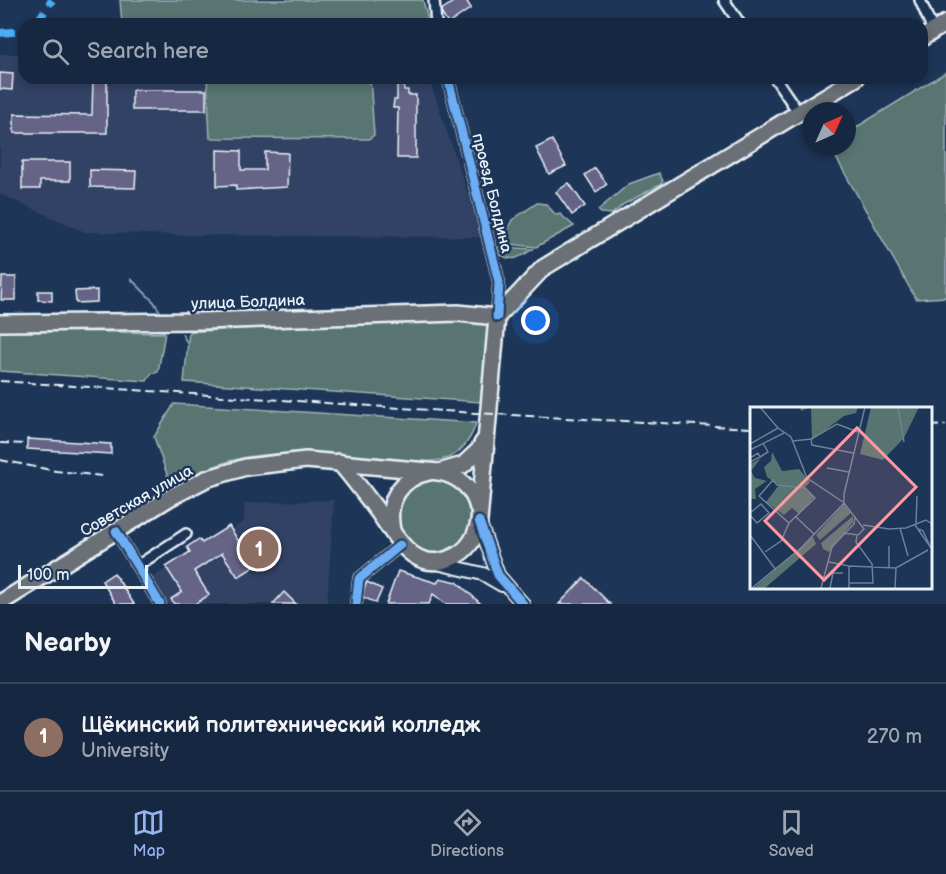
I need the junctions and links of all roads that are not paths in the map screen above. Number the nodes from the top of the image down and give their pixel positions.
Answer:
1 (434, 0) edge
2 (724, 0) edge
3 (920, 0) edge
4 (436, 18) edge
5 (736, 18) edge
6 (933, 29) edge
7 (450, 84) edge
8 (780, 84) edge
9 (846, 84) edge
10 (794, 106) dead end
11 (497, 318) junction
12 (0, 322) edge
13 (486, 433) junction
14 (339, 462) junction
15 (434, 472) junction
16 (479, 517) junction
17 (116, 531) junction
18 (186, 534) dead end
19 (398, 542) junction
20 (430, 561) junction
21 (137, 566) junction
22 (509, 590) junction
23 (0, 603) edge
24 (160, 604) edge
25 (356, 604) edge
26 (523, 604) edge

1 - 4 street
2 - 5 street
3 - 6 street
7 - 11 street, проезд Болдина
8 - 10 street
9 - 11 main road
11 - 12 main road, улица Болдина
11 - 13 main road
13 - 15 main road
13 - 16 main road
14 - 15 main road, Советская улица
14 - 17 main road, Советская улица
14 - 19 main road
15 - 16 main road
15 - 19 main road
16 - 20 main road
16 - 22 street
17 - 21 street
17 - 23 main road, Советская улица
18 - 21 street
19 - 20 main road
19 - 25 street
20 - 22 street
21 - 24 street
22 - 26 street

